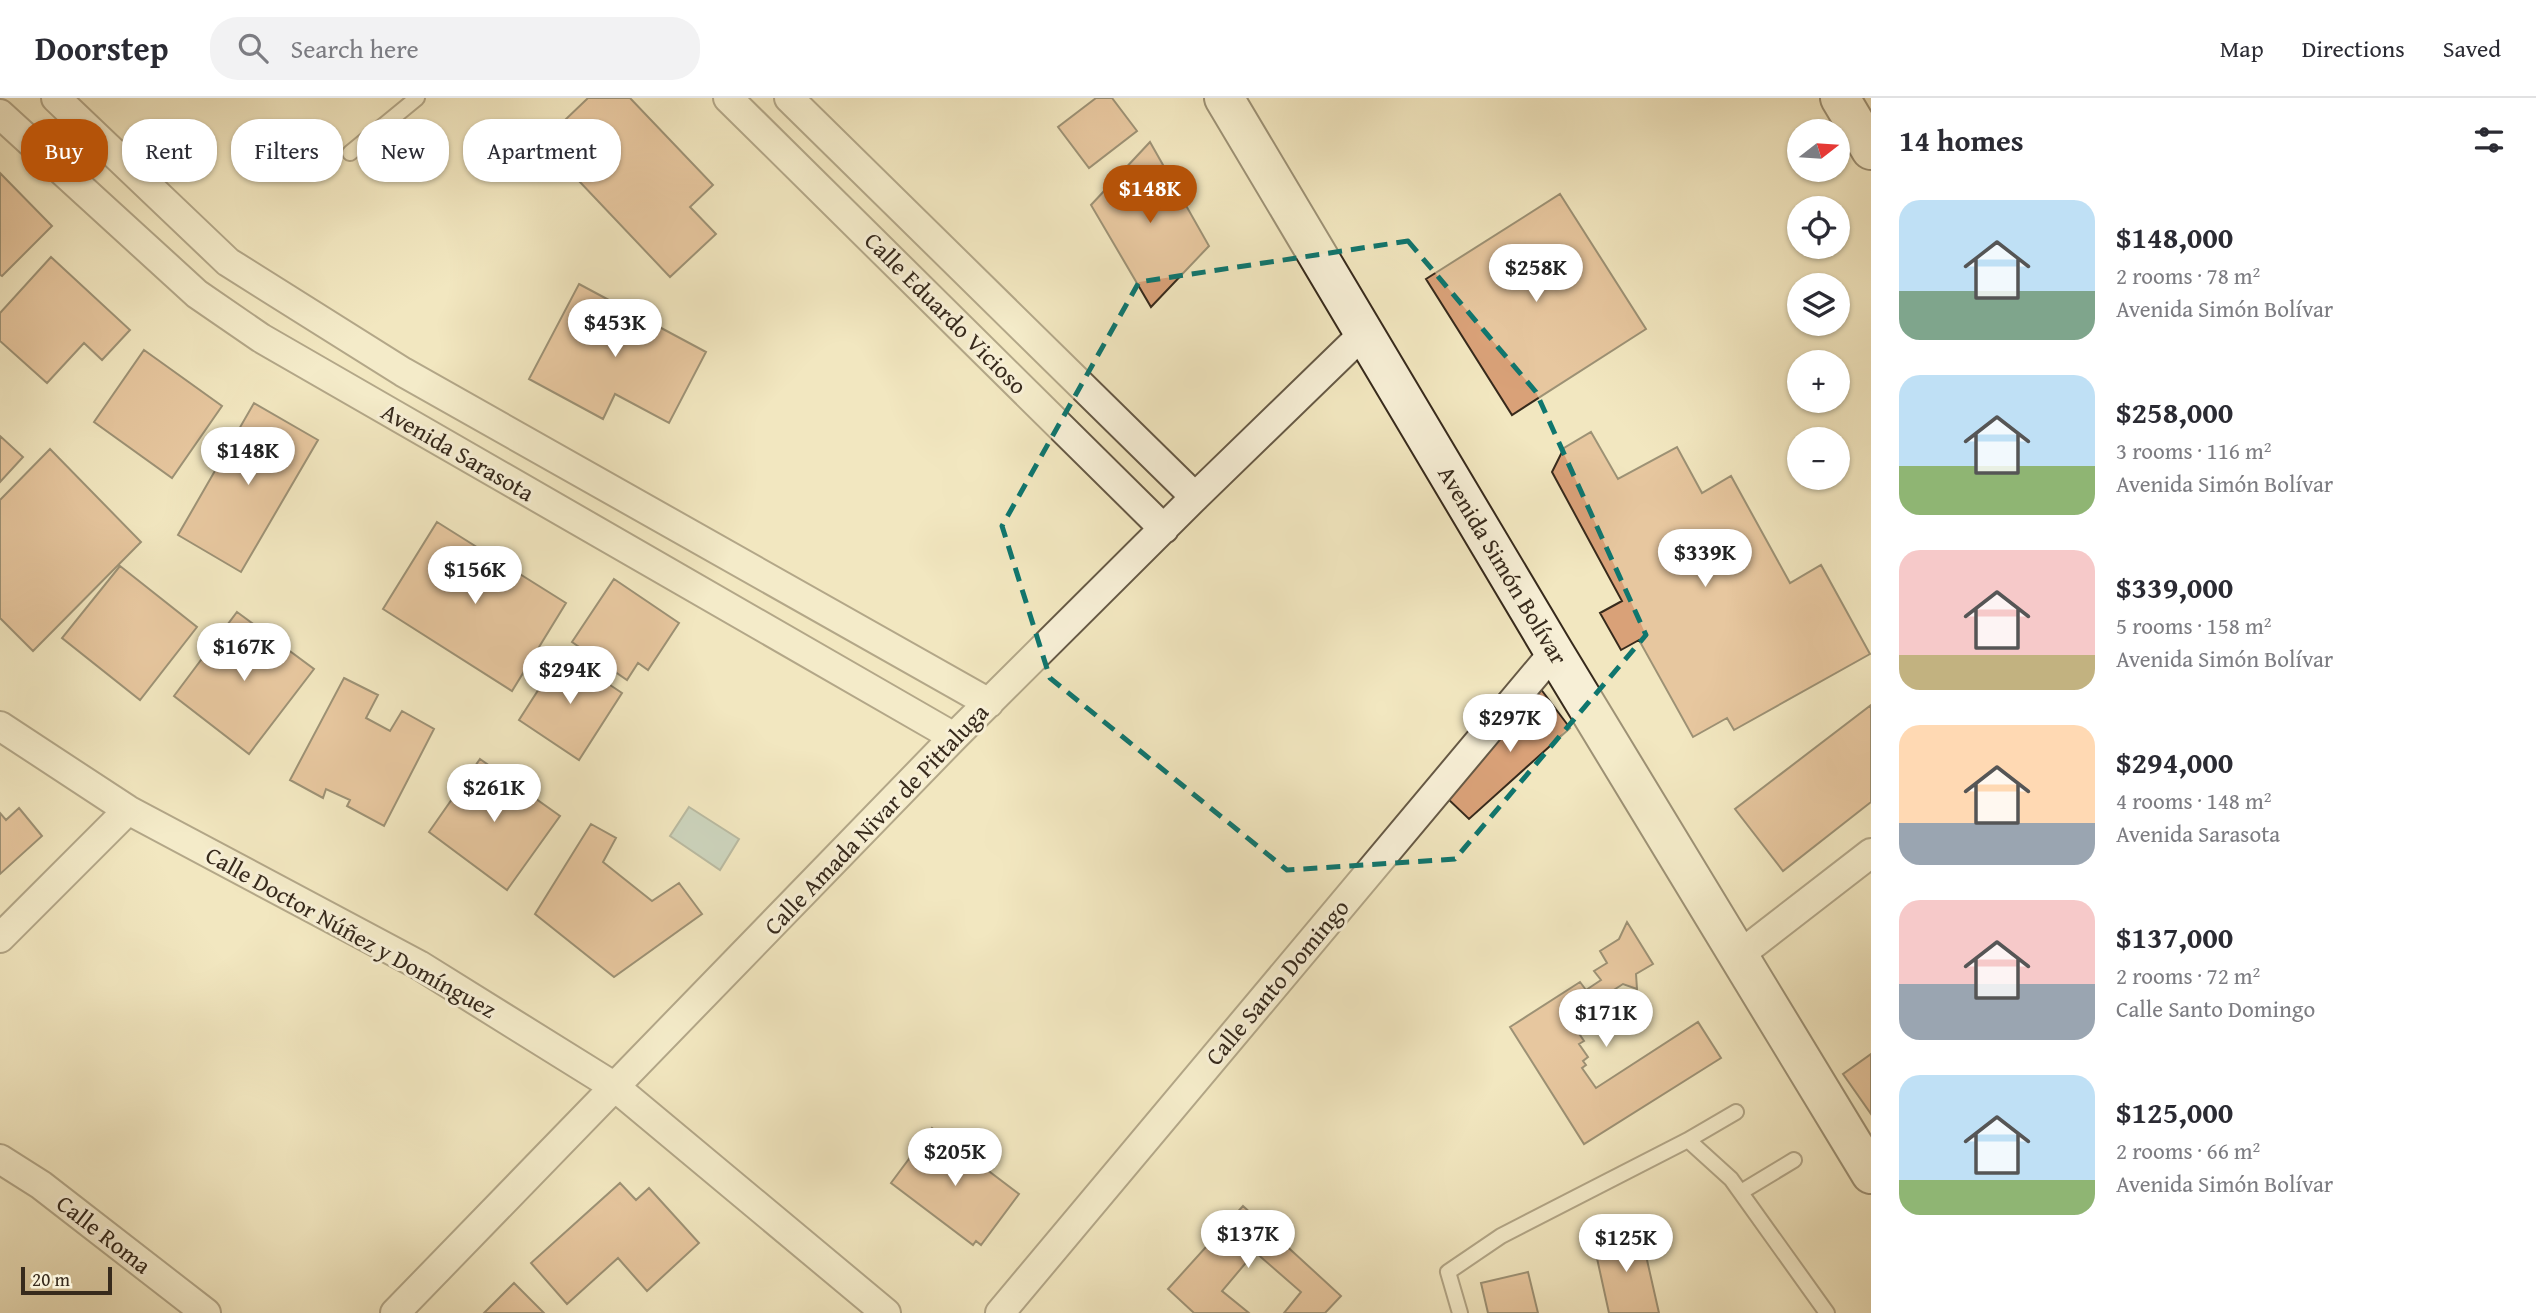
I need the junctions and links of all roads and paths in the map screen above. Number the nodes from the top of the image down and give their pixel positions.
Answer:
1 (56, 98) edge
2 (417, 98) edge
3 (728, 98) edge
4 (789, 98) edge
5 (1224, 98) edge
6 (1840, 98) edge
7 (0, 114) edge
8 (1871, 150) edge
9 (350, 153) dead end
10 (1364, 333) junction
11 (403, 372) junction
12 (383, 409) junction
13 (1195, 497) junction
14 (1164, 529) junction
15 (731, 559) junction
16 (711, 598) junction
17 (1554, 652) junction
18 (989, 703) junction
19 (0, 726) edge
20 (954, 737) junction
21 (128, 810) junction
22 (1871, 853) edge
23 (0, 938) edge
24 (1738, 956) junction
25 (615, 1087) junction
26 (1735, 1112) dead end
27 (1688, 1140) junction
28 (0, 1159) edge
29 (1794, 1160) dead end
30 (1871, 1174) edge
31 (1741, 1192) junction
32 (206, 1313) edge
33 (395, 1313) edge
34 (886, 1313) edge
35 (1000, 1313) edge
36 (1460, 1313) edge
37 (1827, 1313) edge

1 - 11 street, Avenida Sarasota
2 - 9 lane
3 - 14 street, Calle Eduardo Vicioso
4 - 13 street, Calle Eduardo Vicioso
5 - 10 main road, Avenida Simón Bolívar
6 - 8 main road
7 - 12 street, Avenida Sarasota
10 - 13 street, Calle Amada Nivar de Pittaluga
10 - 17 main road, Avenida Simón Bolívar
11 - 12 street
11 - 15 street, Avenida Sarasota
12 - 16 street, Avenida Sarasota
13 - 14 street, Calle Amada Nivar de Pittaluga
14 - 18 street, Calle Amada Nivar de Pittaluga
15 - 16 street
15 - 18 street, Avenida Sarasota
16 - 20 street, Avenida Sarasota
17 - 24 main road, Avenida Simón Bolívar
17 - 35 street, Calle Santo Domingo
18 - 20 street, Calle Amada Nivar de Pittaluga
19 - 21 street, Calle Doctor Núñez y Domínguez
20 - 25 street, Calle Amada Nivar de Pittaluga
21 - 23 street
21 - 25 street, Calle Doctor Núñez y Domínguez
22 - 24 street
24 - 30 main road, Avenida Simón Bolívar
25 - 33 street, Calle Amada Nivar de Pittaluga
25 - 34 street, Calle Doctor Núñez y Domínguez
26 - 27 lane
27 - 31 lane
27 - 36 lane
28 - 32 street, Calle Roma
29 - 31 lane
31 - 37 lane

